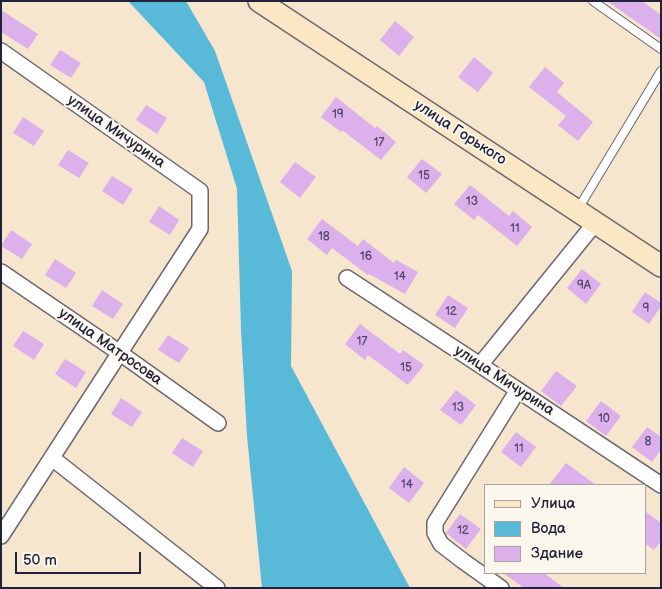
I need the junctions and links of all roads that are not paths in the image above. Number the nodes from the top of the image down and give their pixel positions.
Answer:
1 (259, 1) edge
2 (593, 1) edge
3 (661, 49) edge
4 (1, 51) edge
5 (661, 71) edge
6 (577, 210) junction
7 (596, 222) junction
8 (661, 266) edge
9 (1, 272) edge
10 (346, 278) dead end
11 (120, 353) junction
12 (480, 365) junction
13 (518, 390) junction
14 (218, 423) dead end
15 (52, 458) junction
16 (661, 485) edge
17 (1, 536) edge
18 (217, 588) edge
19 (501, 588) edge

1 - 6 main road, улица Горького
2 - 3 lane
4 - 11 street, улица Мичурина
5 - 6 lane
6 - 7 main road, улица Горького
7 - 8 main road, улица Горького
7 - 12 street
9 - 11 street, улица Матросова
10 - 12 street, улица Мичурина
11 - 14 street, улица Матросова
11 - 15 street
12 - 13 street, улица Мичурина
13 - 16 street, улица Мичурина
13 - 19 street
15 - 17 street
15 - 18 street

